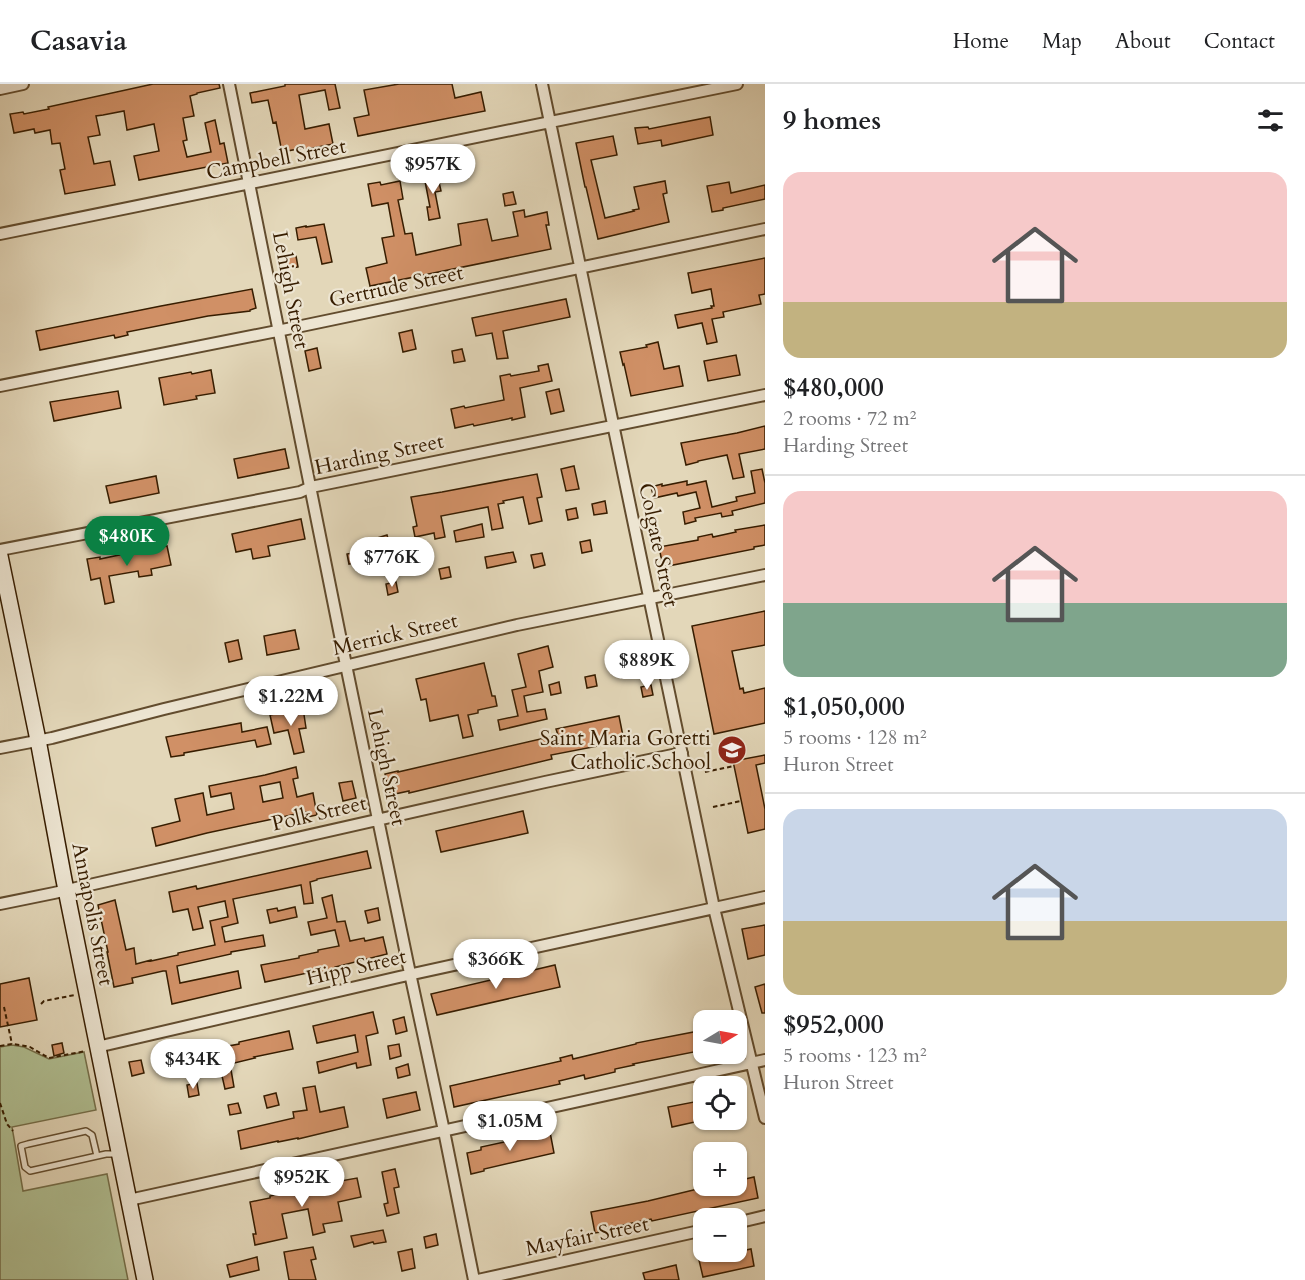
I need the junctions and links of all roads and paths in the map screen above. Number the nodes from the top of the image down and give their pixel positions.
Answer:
1 (22, 84) edge
2 (229, 84) edge
3 (542, 84) edge
4 (736, 84) edge
5 (0, 89) edge
6 (550, 123) junction
7 (250, 184) junction
8 (765, 230) edge
9 (0, 234) edge
10 (580, 268) junction
11 (279, 330) junction
12 (0, 386) edge
13 (765, 395) edge
14 (614, 426) junction
15 (311, 487) junction
16 (0, 550) edge
17 (0, 556) edge
18 (765, 575) edge
19 (650, 598) junction
20 (346, 665) junction
21 (38, 740) junction
22 (0, 748) edge
23 (682, 753) junction
24 (734, 766) dead end
25 (705, 772) dead end
26 (741, 801) dead end
27 (713, 807) dead end
28 (378, 820) junction
29 (66, 891) junction
30 (765, 897) edge
31 (0, 904) edge
32 (714, 908) junction
33 (410, 974) junction
34 (75, 995) dead end
35 (41, 1004) dead end
36 (4, 1007) dead end
37 (12, 1044) junction
38 (0, 1046) edge
39 (92, 1049) junction
40 (765, 1060) edge
41 (752, 1062) junction
42 (0, 1103) edge
43 (765, 1118) edge
44 (13, 1131) dead end
45 (444, 1131) junction
46 (119, 1154) junction
47 (97, 1156) junction
48 (129, 1200) junction
49 (765, 1216) edge
50 (747, 1220) edge
51 (693, 1232) edge
52 (145, 1280) edge
53 (476, 1280) edge

1 - 5 street
2 - 7 street, Lehigh Street
3 - 6 street, Colgate Street
4 - 6 street, Campbell Street
6 - 7 street, Campbell Street
6 - 10 street, Colgate Street
7 - 9 street, Campbell Street
7 - 11 street, Lehigh Street
8 - 10 street, Gertrude Street
10 - 11 street, Gertrude Street
10 - 14 street, Colgate Street
11 - 12 street, Gertrude Street
11 - 15 street, Lehigh Street
13 - 14 street, Harding Street
14 - 15 street, Harding Street
14 - 19 street, Colgate Street
15 - 16 street, Harding Street
15 - 20 street, Lehigh Street
17 - 21 street, Annapolis Street
18 - 19 street, Merrick Street
19 - 20 street, Merrick Street
19 - 23 street, Colgate Street
20 - 21 street, Merrick Street
20 - 28 street, Lehigh Street
21 - 22 street, Merrick Street
21 - 29 street, Annapolis Street
23 - 28 street, Polk Street
23 - 32 street, Colgate Street
24 - 25 path
26 - 27 path
28 - 29 street, Polk Street
28 - 33 street, Lehigh Street
29 - 31 street, Polk Street
29 - 39 street, Annapolis Street
30 - 32 street, Hipp Street
32 - 33 street, Hipp Street
32 - 41 street, Colgate Street
33 - 39 street, Hipp Street
33 - 45 street, Lehigh Street
34 - 35 path
36 - 37 path
37 - 38 path
37 - 39 path
39 - 46 street, Annapolis Street
40 - 41 street
41 - 43 street, Colgate Street
41 - 45 street
42 - 44 path
45 - 48 street
45 - 53 street, Lehigh Street
46 - 47 lane
46 - 48 street, Annapolis Street
47 - 47 lane
48 - 52 street, Annapolis Street
49 - 50 street
51 - 53 street, Mayfair Street

